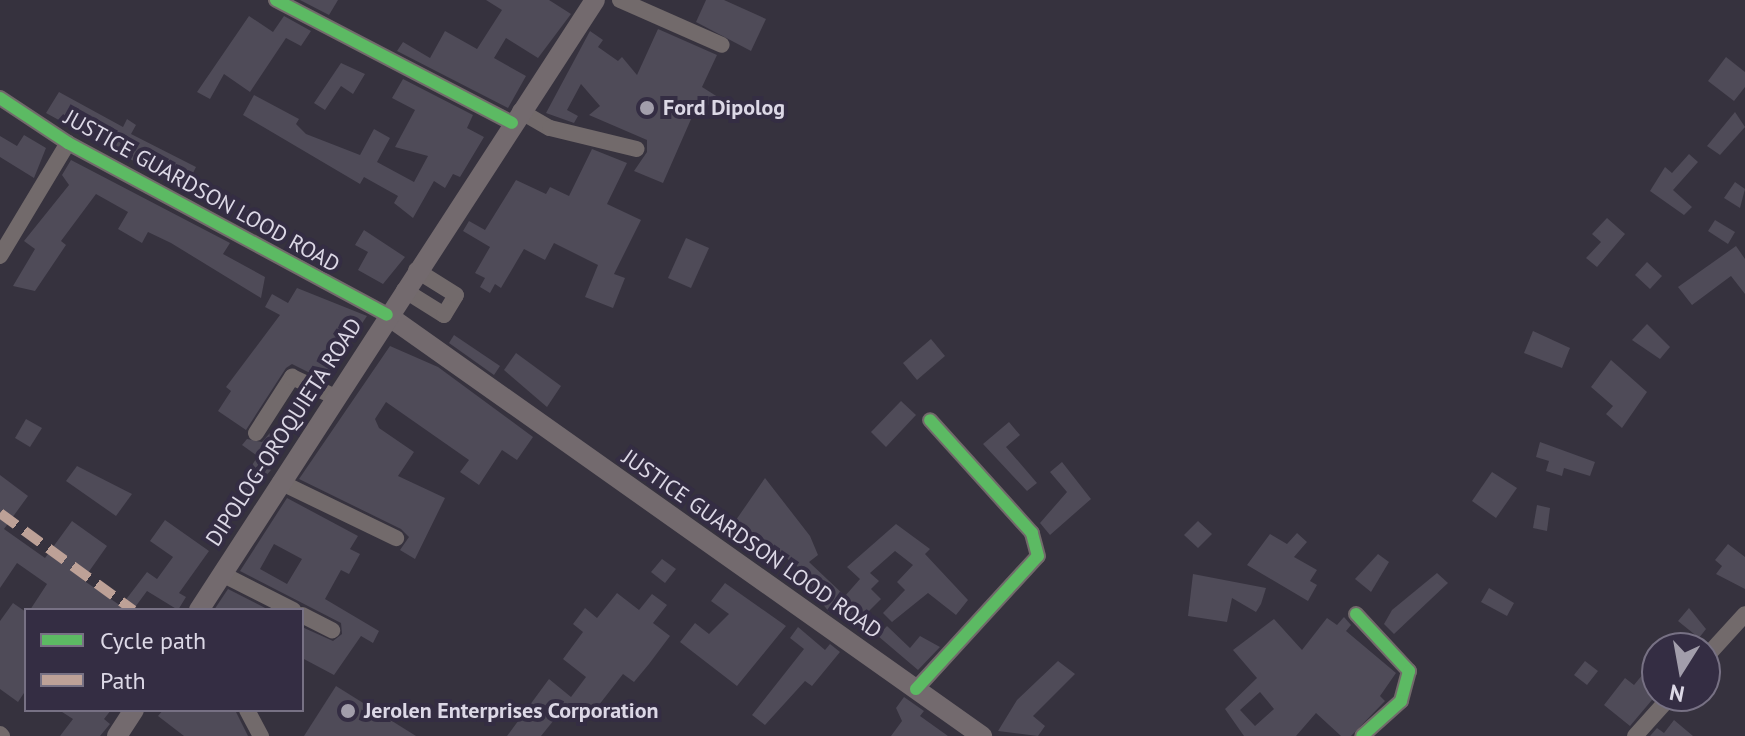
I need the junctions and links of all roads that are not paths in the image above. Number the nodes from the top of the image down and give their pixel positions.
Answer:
1 (276, 0) edge
2 (595, 0) edge
3 (620, 0) edge
4 (722, 45) dead end
5 (0, 98) edge
6 (516, 117) junction
7 (68, 143) junction
8 (637, 149) dead end
9 (0, 256) edge
10 (416, 270) junction
11 (404, 290) junction
12 (387, 315) junction
13 (335, 397) junction
14 (930, 420) dead end
15 (256, 433) dead end
16 (280, 482) junction
17 (396, 538) dead end
18 (222, 574) junction
19 (200, 608) edge
20 (289, 608) edge
21 (1356, 614) dead end
22 (1745, 614) edge
23 (304, 616) edge
24 (332, 630) dead end
25 (1721, 640) edge
26 (916, 689) junction
27 (133, 712) edge
28 (248, 712) edge
29 (1657, 712) edge
30 (117, 736) edge
31 (261, 736) edge
32 (982, 736) edge
33 (1362, 736) edge
34 (1635, 736) edge

1 - 6 street
2 - 6 main road, DIPOLOG-OROQUIETA ROAD
3 - 4 street
5 - 7 street, JUSTICE GUARDSON LOOD ROAD
6 - 8 street
6 - 10 main road, DIPOLOG-OROQUIETA ROAD
7 - 9 street
7 - 12 street, JUSTICE GUARDSON LOOD ROAD
10 - 11 main road, DIPOLOG-OROQUIETA ROAD
10 - 11 street
11 - 12 main road, DIPOLOG-OROQUIETA ROAD
12 - 13 main road, DIPOLOG-OROQUIETA ROAD
12 - 26 main road, JUSTICE GUARDSON LOOD ROAD
13 - 15 street
13 - 16 main road, DIPOLOG-OROQUIETA ROAD
14 - 26 street
16 - 17 street
16 - 18 main road, DIPOLOG-OROQUIETA ROAD
18 - 19 main road, DIPOLOG-OROQUIETA ROAD
18 - 20 street
21 - 33 street
22 - 25 street
23 - 24 street
26 - 32 main road, JUSTICE GUARDSON LOOD ROAD
27 - 30 main road
28 - 31 street
29 - 34 street

